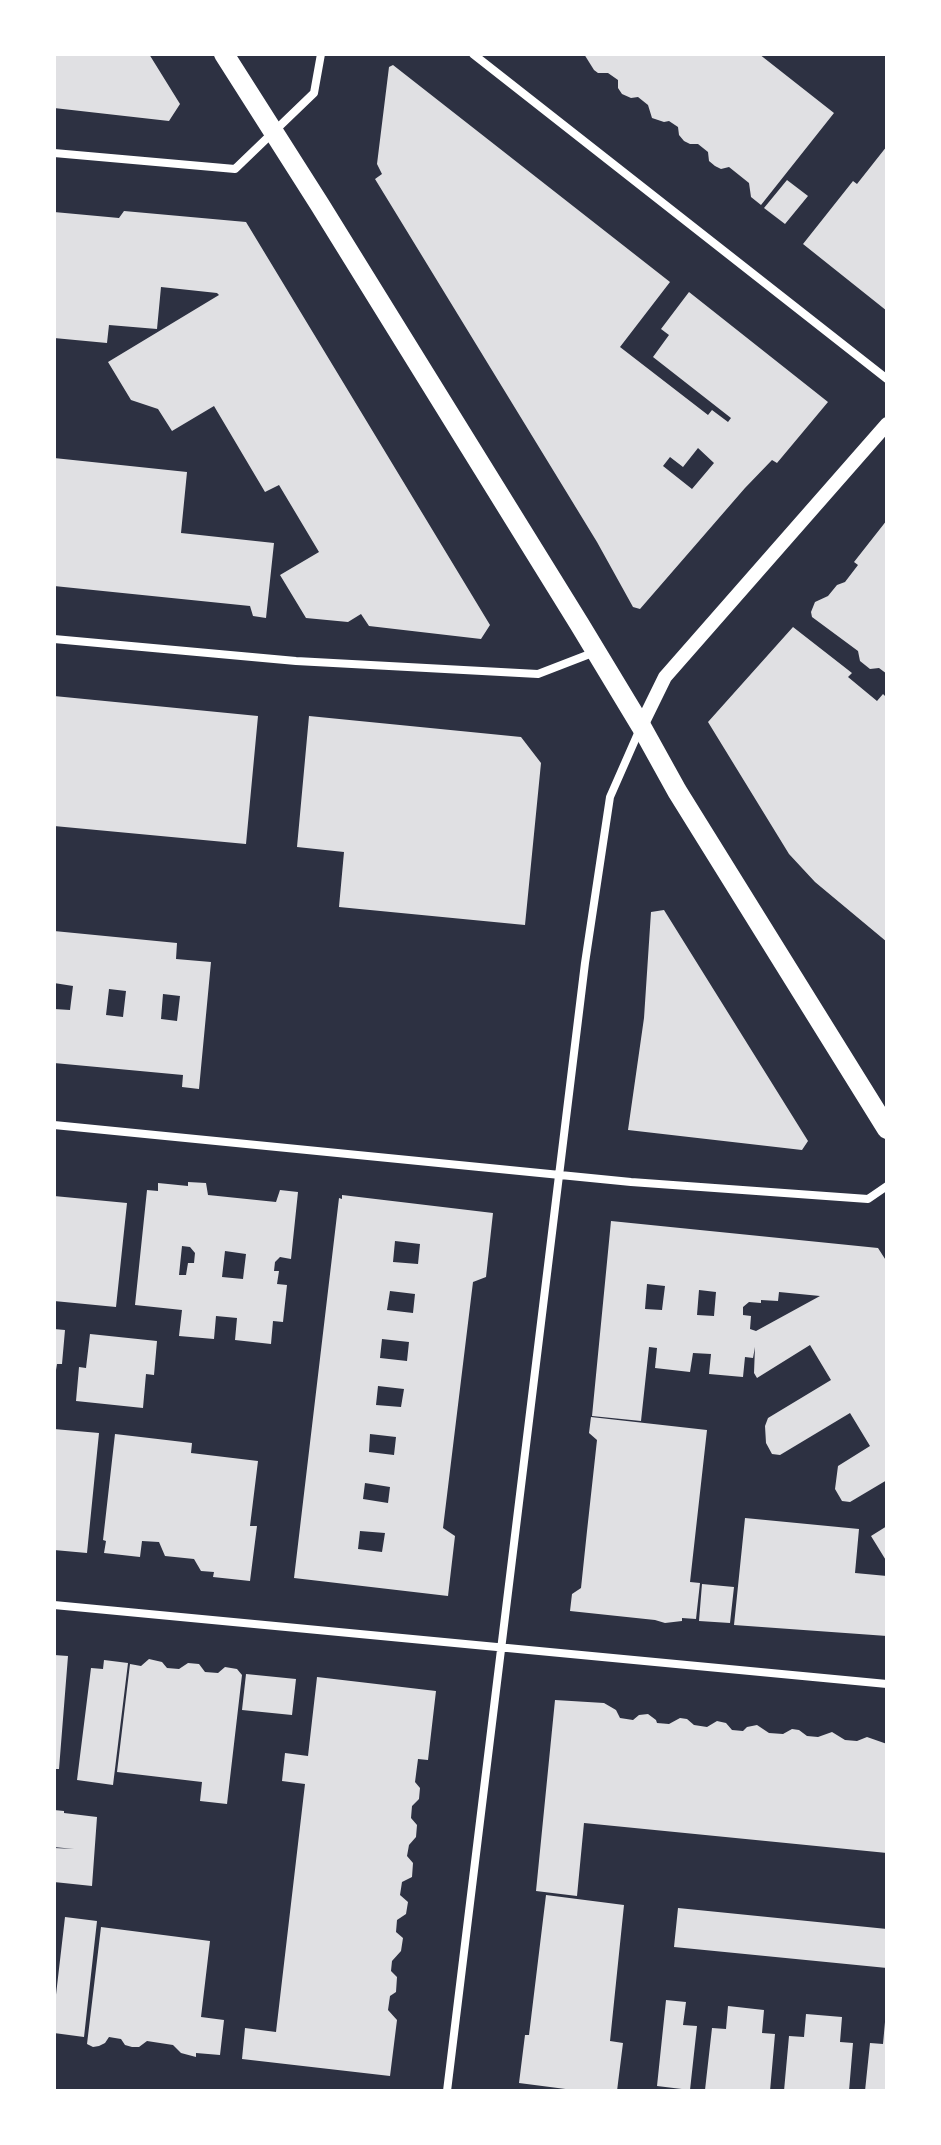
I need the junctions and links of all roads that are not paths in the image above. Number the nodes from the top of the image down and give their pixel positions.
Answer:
1 (224, 54) edge
2 (321, 54) edge
3 (473, 54) edge
4 (275, 132) junction
5 (54, 153) edge
6 (887, 379) edge
7 (887, 424) edge
8 (54, 639) edge
9 (595, 652) junction
10 (641, 726) junction
11 (54, 1125) edge
12 (887, 1129) edge
13 (559, 1174) junction
14 (887, 1186) edge
15 (54, 1605) edge
16 (501, 1649) junction
17 (887, 1684) edge
18 (447, 2091) edge

1 - 4 main road
2 - 4 street
3 - 6 street
4 - 5 street
4 - 9 main road
7 - 10 street
8 - 9 street
9 - 10 main road
10 - 12 main road
10 - 13 street
11 - 13 street
13 - 14 street
13 - 16 street
15 - 16 street
16 - 17 street
16 - 18 street

